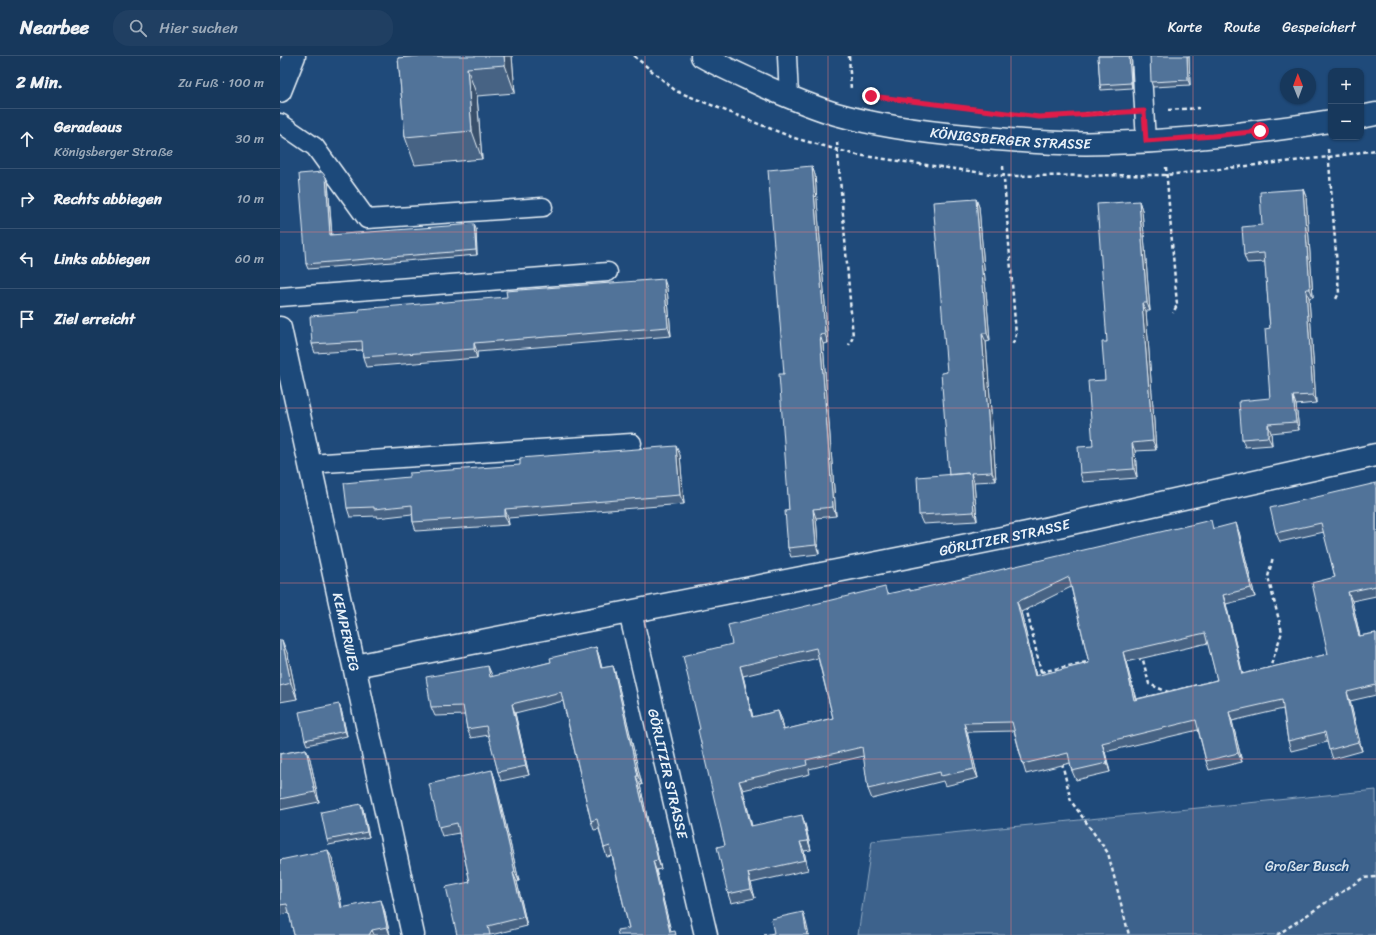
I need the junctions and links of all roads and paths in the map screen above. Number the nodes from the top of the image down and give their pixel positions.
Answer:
1 (294, 56) edge
2 (702, 56) edge
3 (787, 56) edge
4 (849, 56) edge
5 (1141, 56) edge
6 (844, 89) dead end
7 (280, 91) edge
8 (789, 97) junction
9 (1207, 108) dead end
10 (1144, 111) junction
11 (834, 114) junction
12 (1084, 114) dead end
13 (1376, 114) edge
14 (1364, 116) edge
15 (1328, 122) edge
16 (280, 123) edge
17 (1001, 140) junction
18 (1329, 140) edge
19 (1154, 141) junction
20 (543, 207) dead end
21 (608, 272) dead end
22 (280, 297) edge
23 (1336, 300) dead end
24 (1173, 313) dead end
25 (280, 328) edge
26 (849, 346) dead end
27 (1012, 346) dead end
28 (632, 443) dead end
29 (1376, 455) edge
30 (309, 464) junction
31 (1273, 557) dead end
32 (1025, 605) edge
33 (630, 612) junction
34 (1131, 656) edge
35 (1095, 661) edge
36 (354, 666) junction
37 (1041, 672) junction
38 (1233, 676) edge
39 (1226, 678) edge
40 (1043, 680) edge
41 (1061, 756) edge
42 (1376, 877) edge
43 (413, 935) edge
44 (706, 935) edge
45 (1129, 935) edge
46 (1277, 935) edge

1 - 7 street
2 - 8 street, KÖNIGSBERGER STRASSE
3 - 8 lane
4 - 6 path
5 - 10 lane
8 - 11 street, KÖNIGSBERGER STRASSE
9 - 10 path
10 - 12 path
10 - 19 lane
11 - 17 street, KÖNIGSBERGER STRASSE
11 - 26 path
13 - 14 street
15 - 19 street, KÖNIGSBERGER STRASSE
16 - 20 lane
17 - 19 street, KÖNIGSBERGER STRASSE
17 - 27 path
18 - 23 path
19 - 24 path
21 - 22 lane
25 - 30 street, KEMPERWEG
28 - 30 lane
29 - 33 street, GÖRLITZER STRASSE
30 - 36 street, KEMPERWEG
31 - 38 path
32 - 37 path
33 - 36 street, GÖRLITZER STRASSE
33 - 44 street, GÖRLITZER STRASSE
34 - 39 path
35 - 37 path
36 - 43 street, KEMPERWEG
37 - 40 path
41 - 45 path
42 - 46 path

